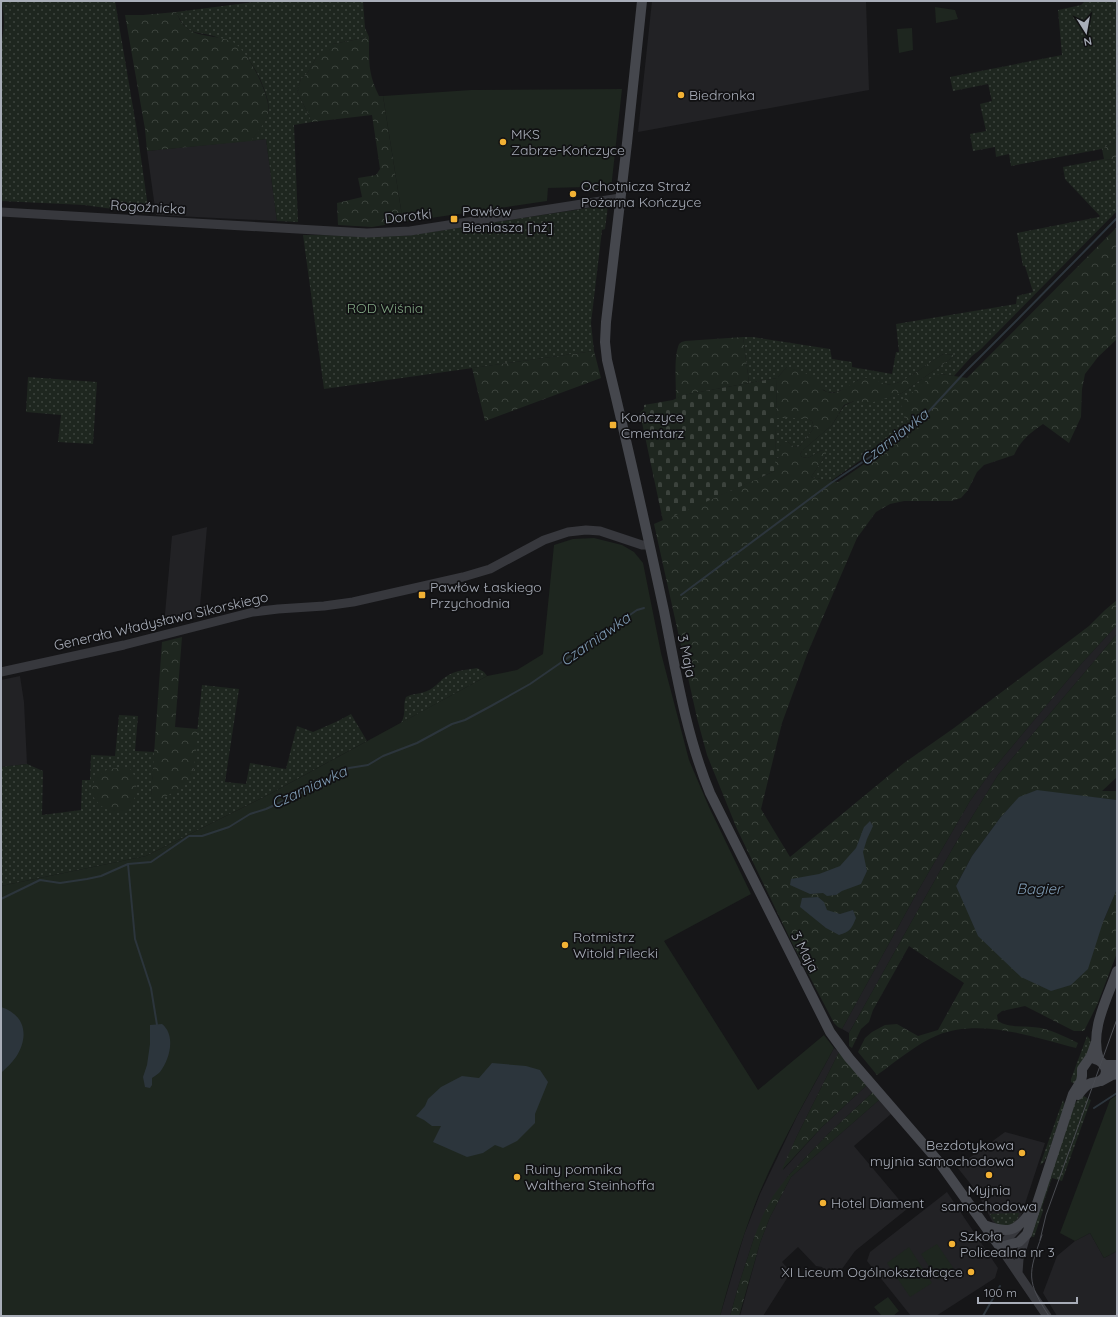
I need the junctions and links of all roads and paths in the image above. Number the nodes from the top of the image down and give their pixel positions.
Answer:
1 (642, 1) edge
2 (620, 198) junction
3 (1, 212) edge
4 (294, 230) joint
5 (649, 545) junction
6 (1, 672) edge
7 (1117, 972) edge
8 (1096, 1042) junction
9 (1089, 1060) junction
10 (1101, 1062) junction
11 (1117, 1065) edge
12 (1117, 1074) edge
13 (1082, 1076) junction
14 (1096, 1082) junction
15 (1072, 1100) junction
16 (1038, 1196) junction
17 (984, 1225) junction
18 (1018, 1227) junction
19 (1027, 1234) junction
20 (1000, 1247) junction
21 (1018, 1273) junction
22 (1048, 1316) edge

1 - 2 main road, 3 Maja
2 - 4 street, Dorotki
2 - 5 main road, 3 Maja
3 - 4 street, Rogoźnicka
5 - 6 street, Generała Władysława Sikorskiego
5 - 17 main road, 3 Maja
7 - 8 main road
8 - 9 main road
8 - 10 main road
9 - 10 main road
9 - 13 main road
10 - 11 main road
10 - 14 main road
12 - 14 main road
13 - 14 main road
13 - 15 main road
14 - 15 main road
15 - 16 main road
16 - 18 main road
16 - 19 main road
17 - 18 main road
17 - 20 main road, 3 Maja
18 - 20 street
19 - 20 main road
19 - 21 street
20 - 21 street, 3 Maja
21 - 22 street, 3 Maja

